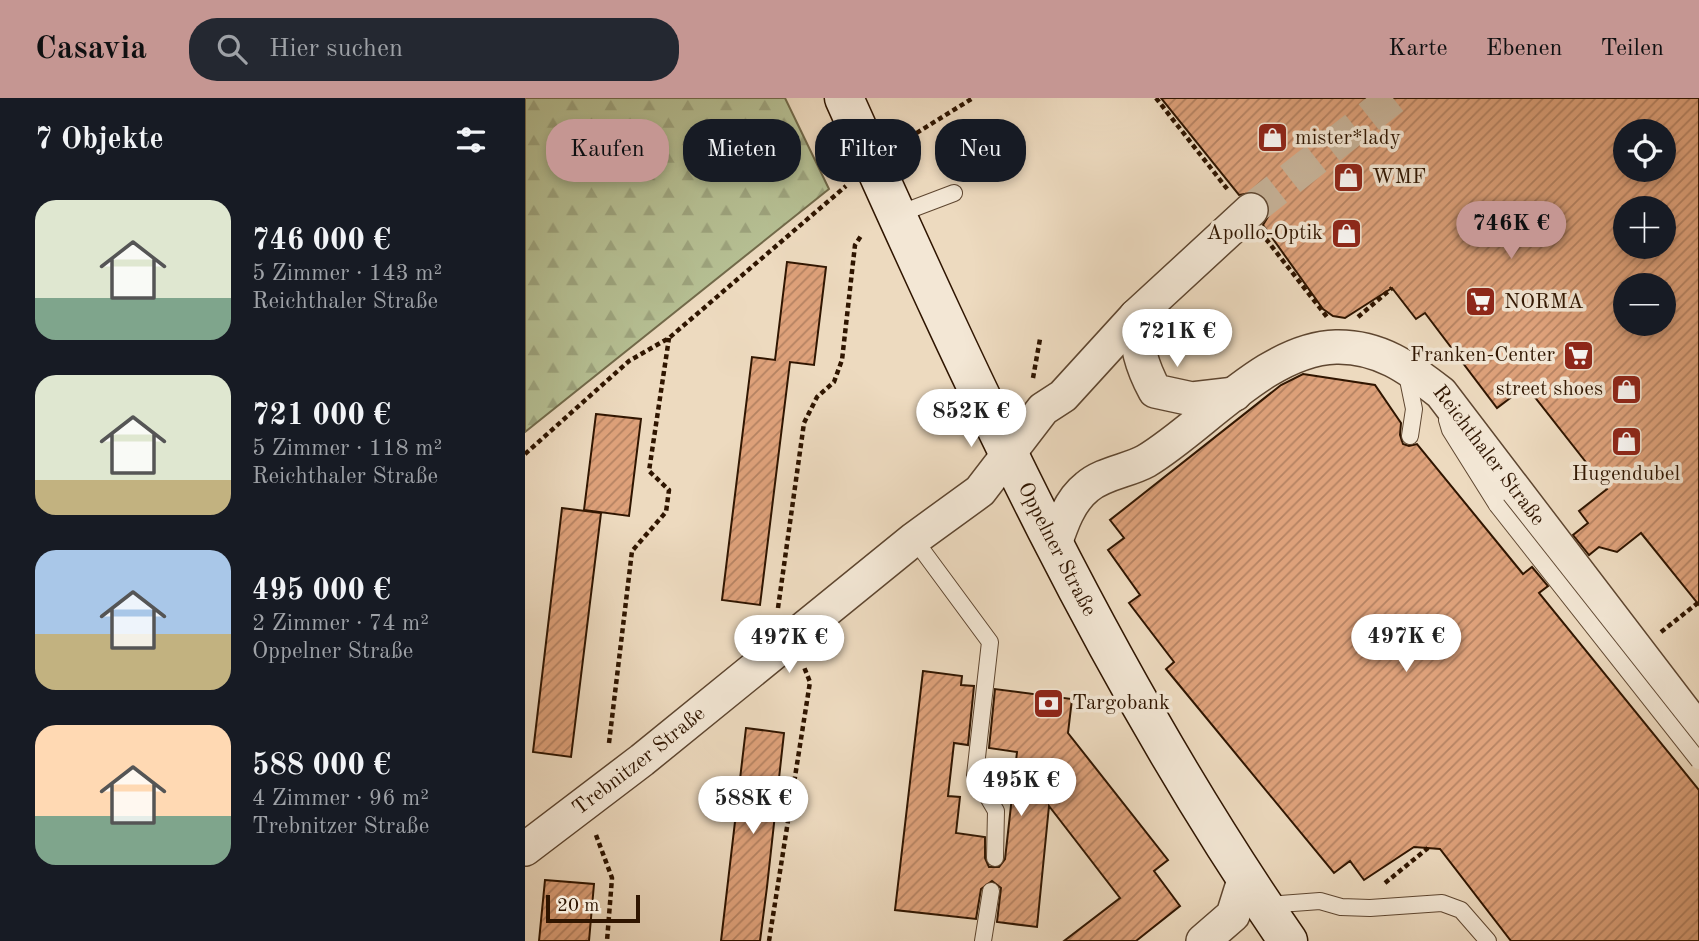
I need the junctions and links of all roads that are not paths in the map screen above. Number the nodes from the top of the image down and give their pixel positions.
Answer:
1 (843, 98) edge
2 (954, 193) dead end
3 (1251, 210) tunnel mouth
4 (896, 215) junction
5 (1136, 316) junction
6 (1405, 365) junction
7 (1237, 393) junction
8 (1441, 393) junction
9 (1410, 436) dead end
10 (1007, 455) junction
11 (914, 539) junction
12 (1054, 547) junction
13 (1699, 731) edge
14 (1699, 761) edge
15 (525, 849) edge
16 (995, 858) dead end
17 (991, 891) dead end
18 (1254, 891) junction
19 (983, 941) edge
20 (1203, 941) edge
21 (1288, 941) edge
22 (1488, 941) edge

1 - 4 street, Oppelner Straße
2 - 4 lane
3 - 5 street, Trebnitzer Straße
4 - 10 street, Oppelner Straße
5 - 7 street
5 - 10 street, Trebnitzer Straße
6 - 7 street, Reichthaler Straße
6 - 8 street, Reichthaler Straße
6 - 9 lane
7 - 12 street, Reichthaler Straße
8 - 13 street, Reichthaler Straße
8 - 14 lane, bridge
10 - 11 street, Trebnitzer Straße
10 - 12 street, Oppelner Straße
11 - 15 street, Trebnitzer Straße
11 - 16 lane
12 - 18 street, Oppelner Straße
17 - 19 lane
18 - 20 street
18 - 21 street, Oppelner Straße
18 - 22 lane

